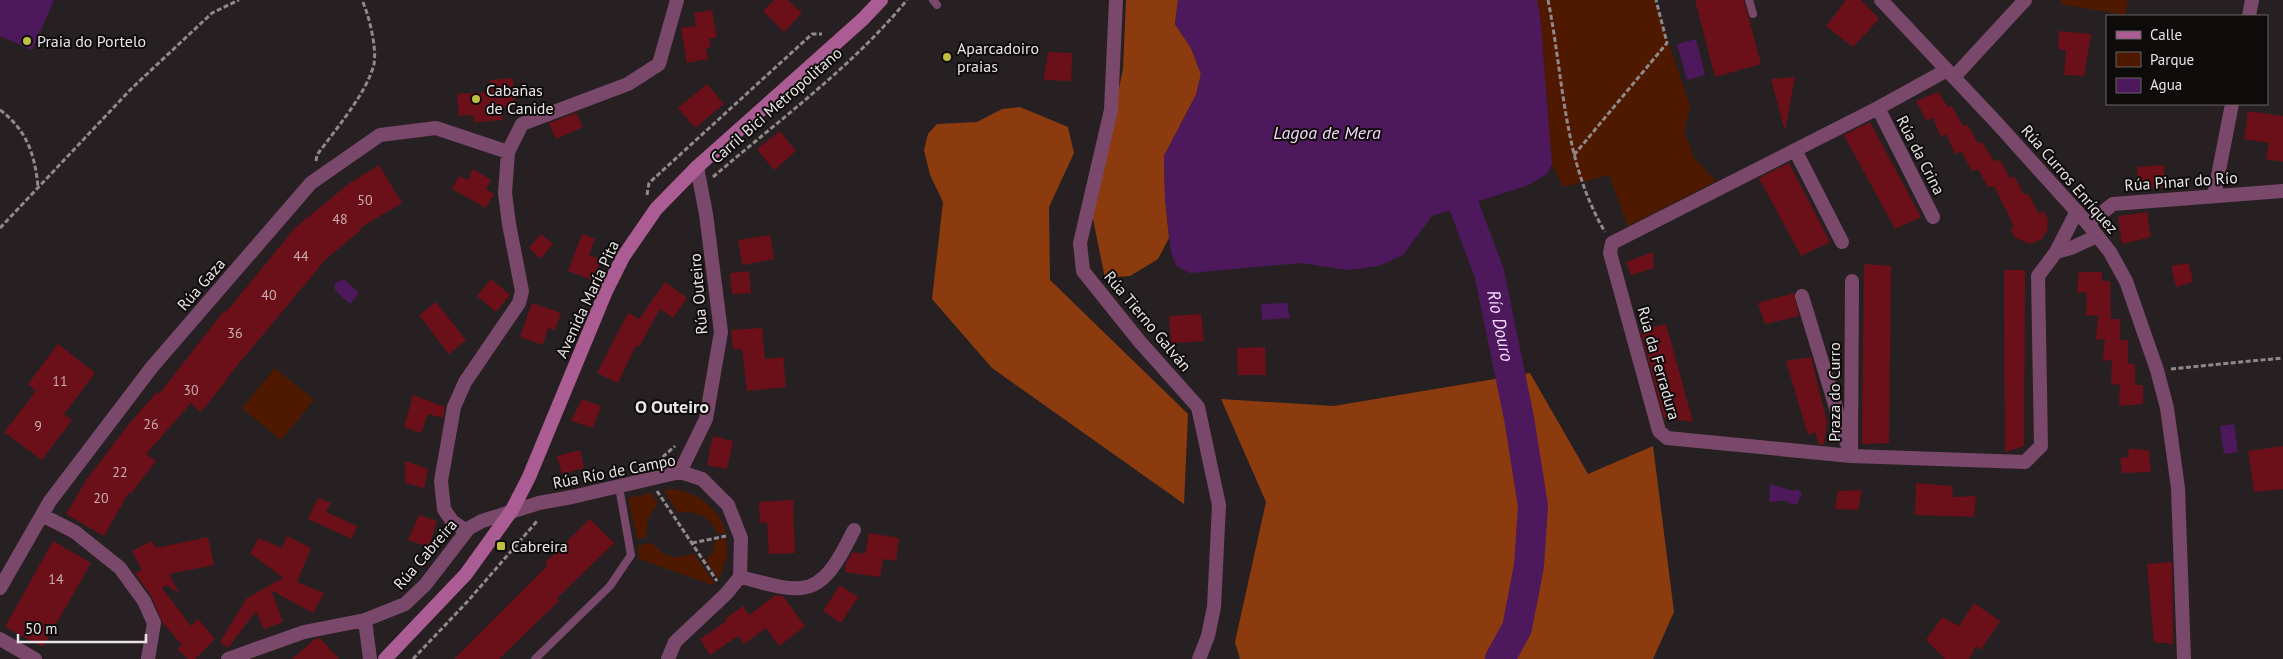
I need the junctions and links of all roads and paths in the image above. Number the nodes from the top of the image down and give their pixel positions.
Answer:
1 (239, 0) edge
2 (362, 0) edge
3 (677, 0) edge
4 (881, 0) edge
5 (908, 0) edge
6 (1116, 0) edge
7 (1548, 0) edge
8 (1656, 0) edge
9 (1749, 0) edge
10 (1880, 0) edge
11 (2025, 0) edge
12 (2252, 0) edge
13 (1753, 14) dead end
14 (2249, 15) edge
15 (1950, 73) junction
16 (2232, 105) edge
17 (1878, 108) junction
18 (0, 110) edge
19 (1794, 150) junction
20 (508, 152) junction
21 (1574, 155) junction
22 (697, 166) junction
23 (711, 178) dead end
24 (310, 183) junction
25 (38, 188) junction
26 (2283, 191) edge
27 (2214, 196) junction
28 (2077, 211) junction
29 (1933, 217) dead end
30 (2088, 224) junction
31 (0, 228) edge
32 (2097, 236) junction
33 (1842, 242) dead end
34 (1612, 243) junction
35 (2056, 252) junction
36 (1852, 281) dead end
37 (1802, 296) dead end
38 (2282, 358) edge
39 (2157, 370) junction
40 (680, 442) dead end
41 (1851, 456) junction
42 (657, 461) dead end
43 (680, 472) junction
44 (620, 487) junction
45 (657, 489) dead end
46 (546, 502) junction
47 (512, 510) junction
48 (42, 515) junction
49 (854, 530) dead end
50 (466, 531) junction
51 (729, 535) dead end
52 (692, 543) junction
53 (740, 577) junction
54 (0, 588) edge
55 (726, 594) junction
56 (365, 620) junction
57 (0, 639) edge
58 (36, 659) edge
59 (148, 659) edge
60 (228, 659) edge
61 (370, 659) edge
62 (385, 659) edge
63 (413, 659) edge
64 (535, 659) edge
65 (668, 659) edge
66 (1199, 659) edge
67 (2184, 659) edge

1 - 25 path
2 - 24 path
3 - 20 street
4 - 22 main road, Avenida María Pita
5 - 23 path, Carril Bici Metropolitano
6 - 66 street, Rúa Tierno Galván
7 - 21 path
8 - 21 path
9 - 13 lane
10 - 15 street, Rúa Curros Enríquez
11 - 15 street
12 - 14 street
15 - 17 street
15 - 28 street, Rúa Curros Enríquez
16 - 27 street
17 - 19 street
17 - 29 street, Rúa da Crina
18 - 25 path
19 - 33 street
19 - 34 street
20 - 24 street, Rúa Gaza
20 - 50 street
21 - 34 path
22 - 43 street, Rúa Outeiro
22 - 47 main road, Avenida María Pita
24 - 48 street, Rúa Gaza
25 - 31 path
26 - 27 street, Rúa Pinar do Río
27 - 30 street, Rúa Pinar do Río
28 - 30 street, Rúa Curros Enríquez
28 - 35 street, Rúa da Ferradura
30 - 32 street, Rúa Curros Enríquez
32 - 35 street
32 - 39 street, Rúa Curros Enríquez
34 - 41 street, Rúa da Ferradura
35 - 41 street, Rúa da Ferradura
36 - 41 street, Praza do Curro
37 - 41 street, Praza do Curro
38 - 39 path
39 - 67 street, Rúa Curros Enríquez
40 - 42 path
43 - 44 street, Rúa Río de Campo
43 - 53 street, Rúa Río de Campo
44 - 46 street, Rúa Río de Campo
44 - 64 lane
45 - 52 path
46 - 47 street, Rúa Río de Campo
46 - 63 path
47 - 50 street, Rúa Cabreira
47 - 62 main road, Avenida María Pita
48 - 54 street, Rúa Gaza
48 - 59 street
49 - 53 street
50 - 56 street, Rúa Cabreira
51 - 52 path
52 - 55 path
53 - 55 street
55 - 65 street
56 - 60 street, Rúa Cabreira
56 - 61 street
57 - 58 street

